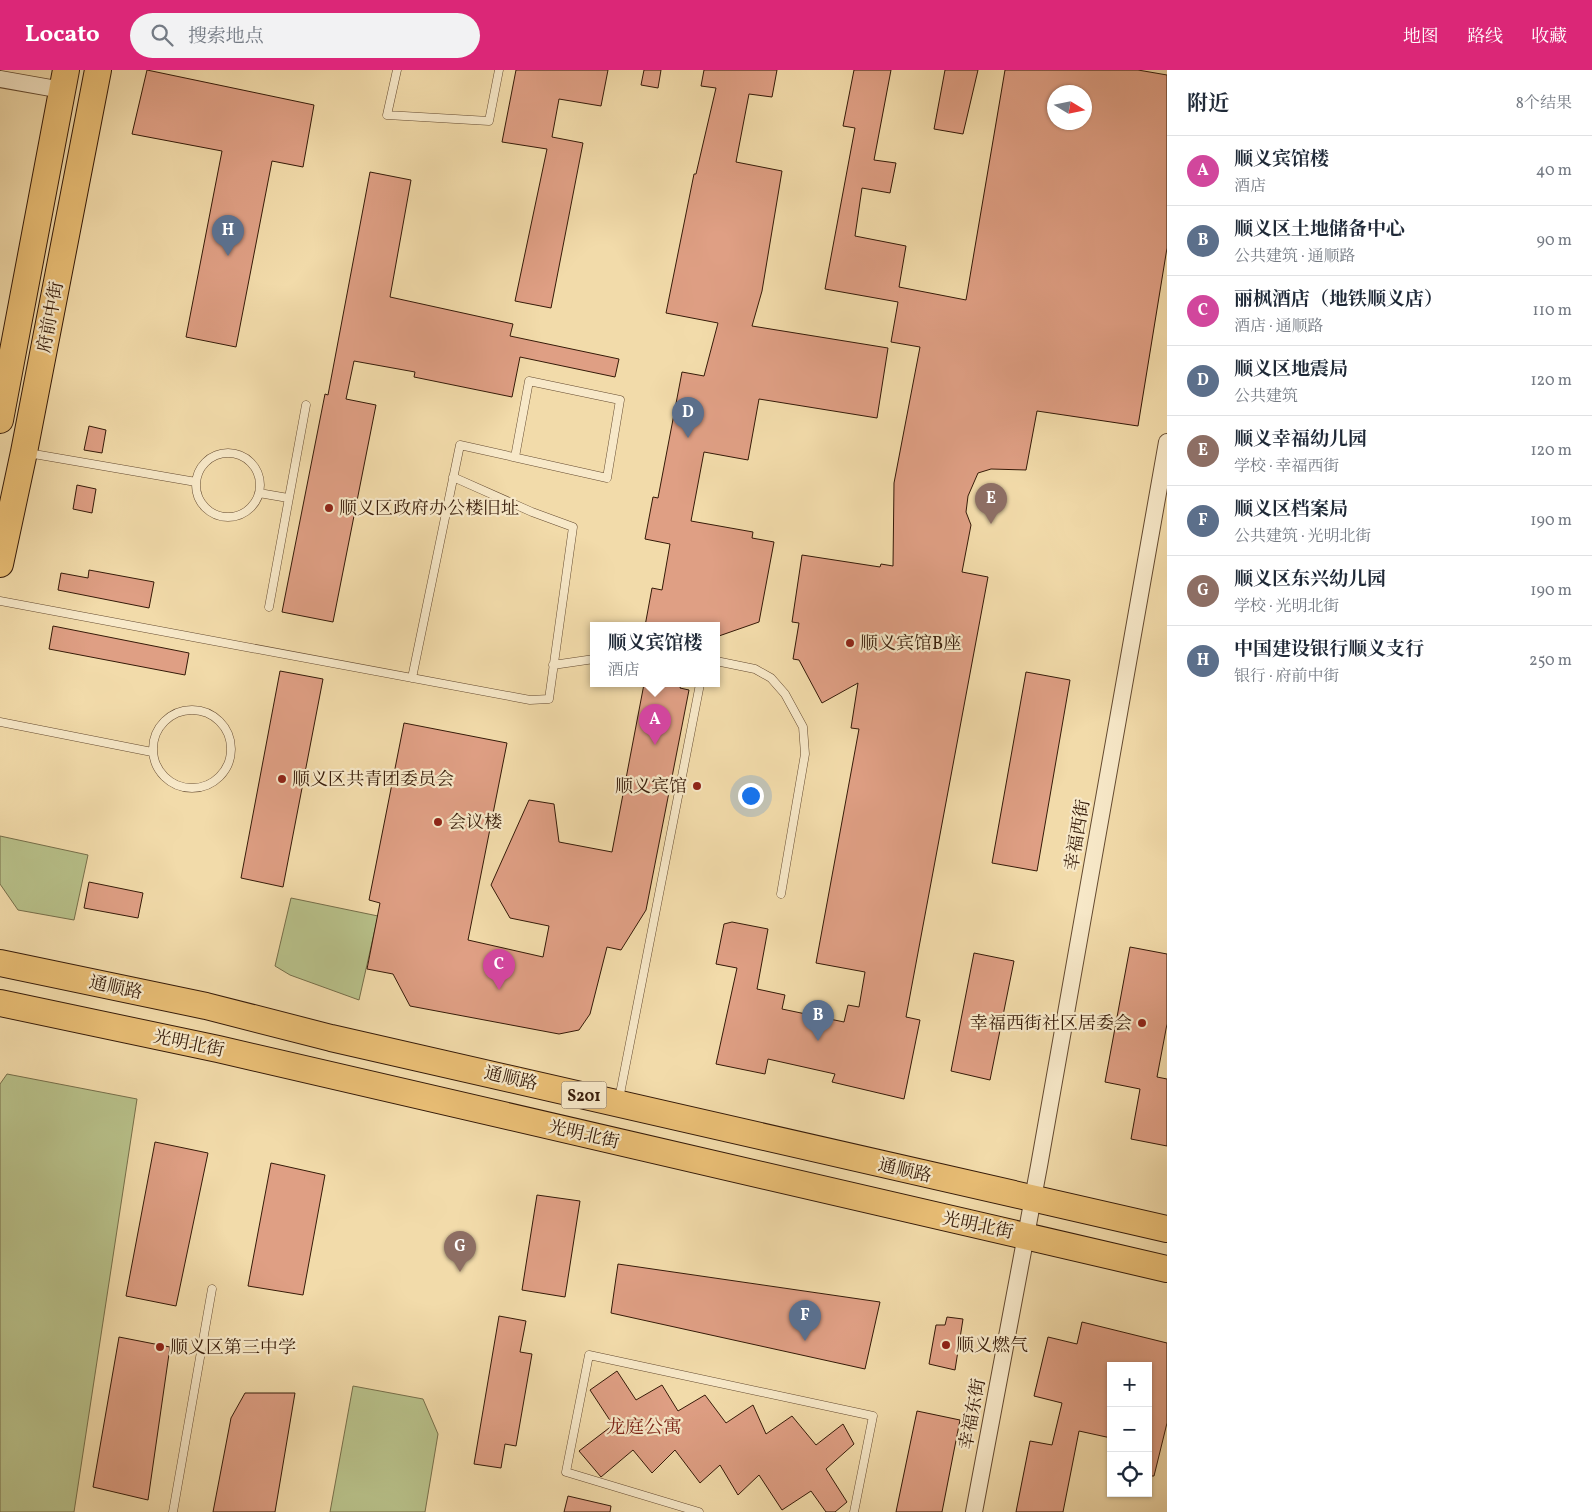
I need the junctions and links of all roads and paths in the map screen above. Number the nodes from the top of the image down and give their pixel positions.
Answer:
1 (98, 70) edge
2 (397, 70) edge
3 (499, 70) edge
4 (0, 78) edge
5 (64, 80) edge
6 (306, 405) dead end
7 (0, 420) edge
8 (1167, 445) edge
9 (24, 452) junction
10 (515, 457) junction
11 (453, 476) junction
12 (196, 482) junction
13 (259, 493) junction
14 (288, 498) junction
15 (0, 564) edge
16 (0, 601) edge
17 (269, 607) dead end
18 (590, 660) edge
19 (720, 662) edge
20 (553, 665) junction
21 (412, 678) junction
22 (699, 687) edge
23 (0, 722) edge
24 (152, 752) junction
25 (781, 894) dead end
26 (0, 963) edge
27 (0, 1003) edge
28 (618, 1102) junction
29 (1032, 1199) junction
30 (1167, 1229) edge
31 (1025, 1236) junction
32 (1167, 1269) edge
33 (212, 1288) dead end
34 (174, 1512) edge
35 (699, 1512) edge
36 (854, 1512) edge
37 (974, 1512) edge

1 - 9 main road, 府前中街
2 - 3 lane
4 - 5 street
5 - 7 main road, 府前中街
6 - 14 lane
8 - 29 street, 幸福西街
9 - 12 lane
9 - 15 main road, 府前中街
10 - 10 lane
10 - 11 lane
11 - 20 lane
11 - 21 lane
12 - 13 lane
12 - 13 lane
13 - 14 lane
14 - 17 lane
16 - 21 lane
18 - 20 lane
19 - 25 lane
20 - 21 lane
22 - 28 lane
23 - 24 lane
24 - 24 lane
26 - 28 main road, 通顺路 / S201
27 - 31 main road, 光明北街 / S201
28 - 29 main road, 通顺路 / S201
29 - 30 main road, 通顺路 / S201
29 - 31 street, 幸福西街
31 - 32 main road, 光明北街 / S201
31 - 37 street, 幸福东街
33 - 34 lane
35 - 36 lane

